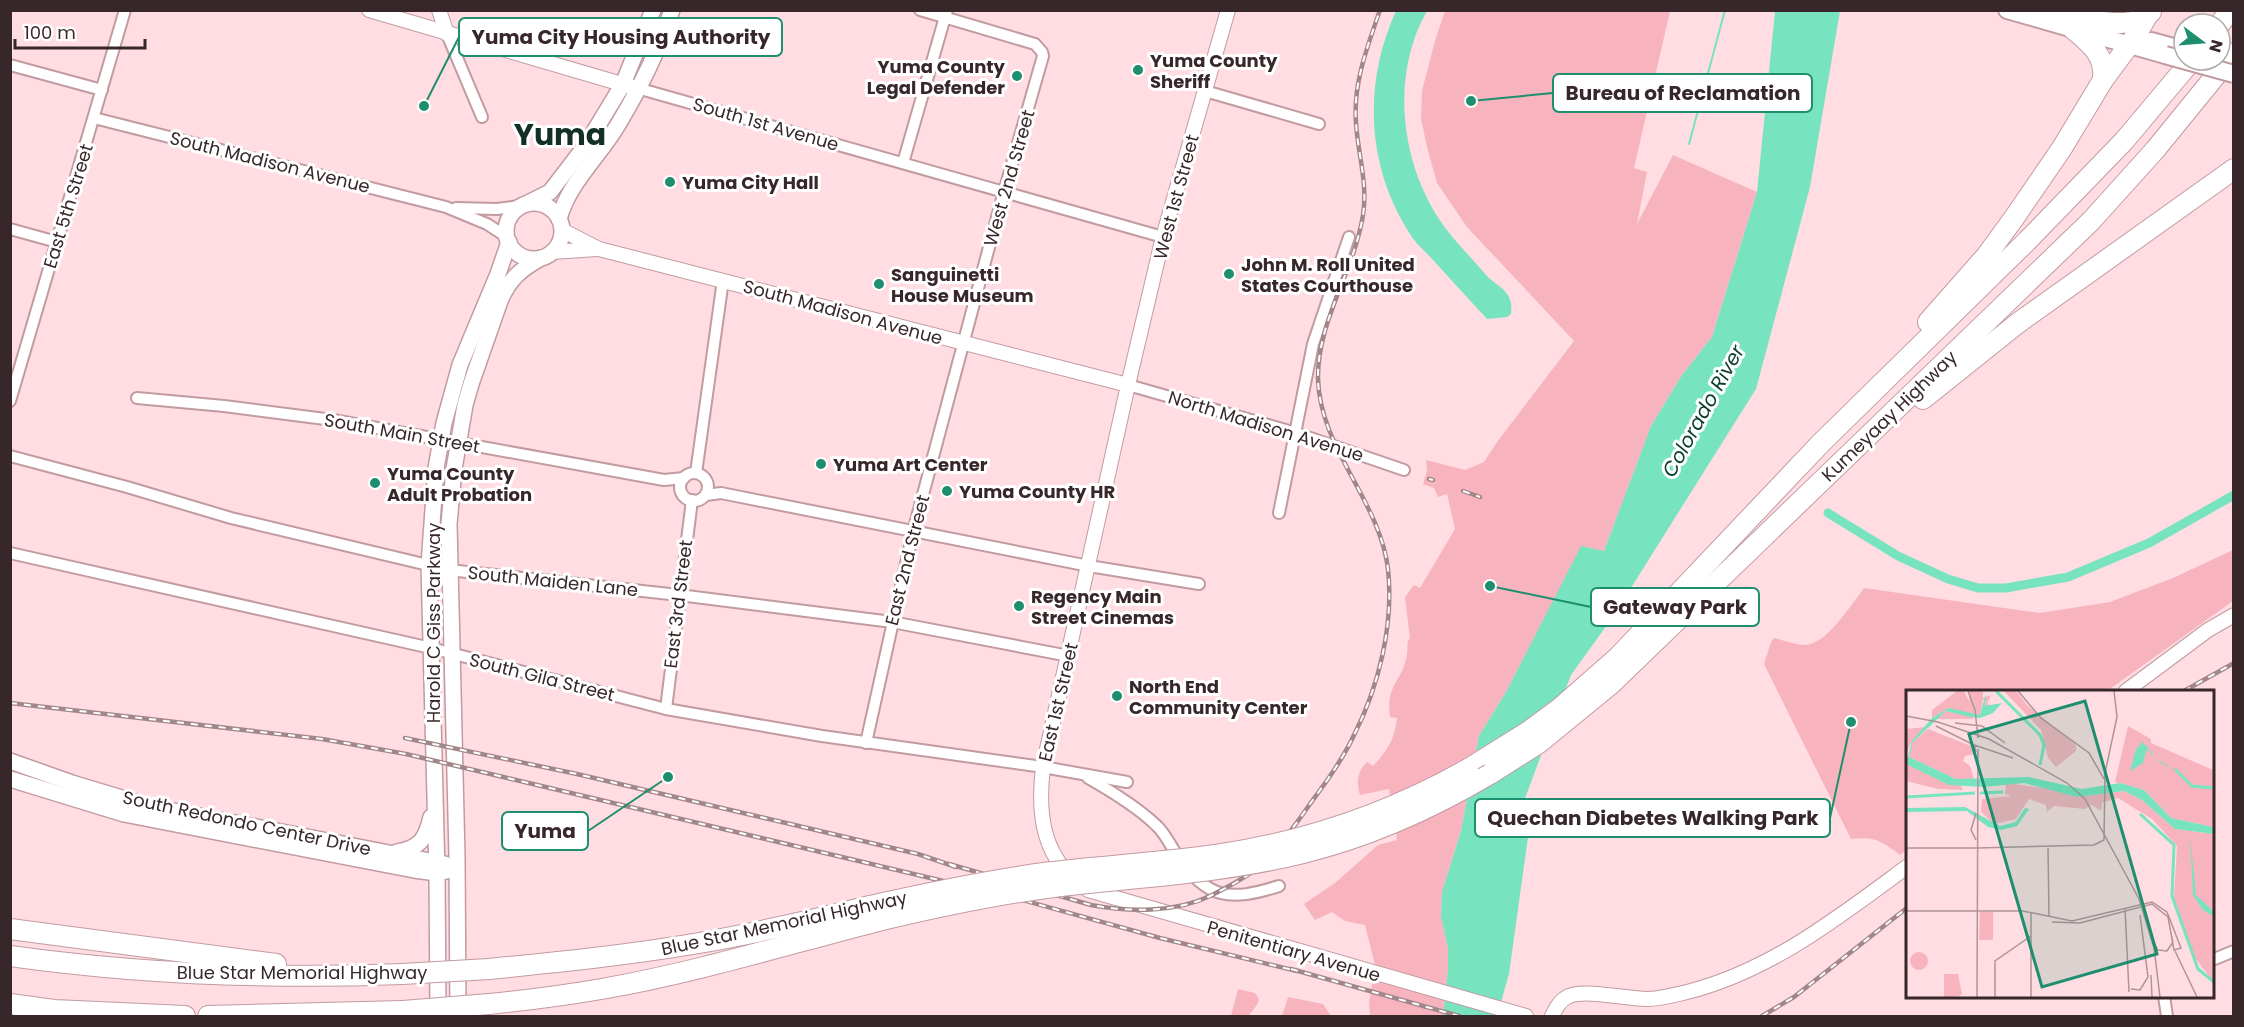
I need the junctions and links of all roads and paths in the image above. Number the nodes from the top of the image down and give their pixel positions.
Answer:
1 (124, 10) edge
2 (369, 10) edge
3 (439, 10) edge
4 (653, 10) edge
5 (672, 10) edge
6 (920, 10) edge
7 (1228, 10) edge
8 (2049, 10) edge
9 (2015, 13) edge
10 (2150, 13) edge
11 (396, 14) edge
12 (946, 14) edge
13 (2076, 24) junction
14 (447, 34) junction
15 (2132, 41) junction
16 (2172, 50) edge
17 (2234, 53) edge
18 (10, 65) edge
19 (2182, 72) edge
20 (2103, 80) junction
21 (630, 86) junction
22 (102, 90) junction
23 (1205, 91) junction
24 (482, 117) dead end
25 (94, 118) junction
26 (1319, 124) dead end
27 (903, 163) junction
28 (2234, 169) edge
29 (1004, 191) junction
30 (523, 205) junction
31 (446, 207) junction
32 (561, 225) junction
33 (10, 229) edge
34 (1163, 237) junction
35 (1349, 237) dead end
36 (508, 240) junction
37 (57, 242) junction
38 (599, 249) junction
39 (547, 255) junction
40 (723, 279) junction
41 (963, 344) junction
42 (1128, 385) junction
43 (137, 398) dead end
44 (10, 401) edge
45 (1296, 433) junction
46 (441, 440) junction
47 (458, 443) junction
48 (1821, 443) junction
49 (10, 456) edge
50 (1838, 466) junction
51 (1404, 470) dead end
52 (696, 473) junction
53 (684, 478) junction
54 (664, 480) junction
55 (707, 481) junction
56 (681, 490) junction
57 (721, 493) junction
58 (706, 495) junction
59 (692, 500) junction
60 (1279, 513) dead end
61 (913, 532) junction
62 (10, 553) edge
63 (429, 565) junction
64 (1089, 566) junction
65 (449, 570) junction
66 (1199, 584) dead end
67 (679, 595) junction
68 (2234, 615) edge
69 (892, 622) junction
70 (431, 648) junction
71 (452, 654) junction
72 (1069, 656) junction
73 (2127, 690) edge
74 (666, 709) junction
75 (1529, 731) joint
76 (866, 743) junction
77 (1520, 755) joint
78 (10, 761) edge
79 (1043, 767) junction
80 (1082, 774) junction
81 (10, 779) edge
82 (1127, 782) dead end
83 (435, 796) junction
84 (392, 853) junction
85 (446, 865) junction
86 (1906, 867) edge
87 (414, 870) junction
88 (1067, 875) joint
89 (1279, 886) dead end
90 (437, 900) junction
91 (872, 914) junction
92 (10, 929) edge
93 (2234, 951) edge
94 (10, 956) edge
95 (2214, 959) edge
96 (368, 976) junction
97 (2164, 997) edge
98 (10, 1004) edge
99 (358, 1013) junction
100 (1524, 1016) edge
101 (185, 1017) edge
102 (207, 1017) edge
103 (337, 1017) edge
104 (438, 1017) edge
105 (458, 1017) edge
106 (1552, 1017) edge
107 (2167, 1017) edge

1 - 22 street, East 5th Street
2 - 11 street, South 1st Avenue
3 - 14 street
4 - 21 main road
5 - 21 main road
6 - 12 street
7 - 23 street, West 1st Street
8 - 13 main road
9 - 13 main road
10 - 13 highway
10 - 15 highway
11 - 14 street, South 1st Avenue
12 - 27 street
12 - 29 street, West 2nd Street
13 - 15 main road
13 - 20 highway
14 - 21 street, South 1st Avenue
14 - 24 street
15 - 16 main road
15 - 20 highway
17 - 50 highway, Kumeyaay Highway
18 - 22 street
19 - 48 highway, Kumeyaay Highway
20 - 48 highway
21 - 27 street, South 1st Avenue
21 - 30 main road
21 - 32 main road
22 - 25 street, East 5th Street
23 - 26 street
23 - 34 street, West 1st Street
25 - 31 street, South Madison Avenue
25 - 37 street, East 5th Street
27 - 29 street, South 1st Avenue
28 - 50 highway
29 - 34 street, South 1st Avenue
29 - 41 street, West 2nd Street
30 - 31 street, South Madison Avenue
30 - 32 main road
30 - 36 main road
31 - 36 street, South Madison Avenue
32 - 38 street, South Madison Avenue
32 - 39 main road
33 - 37 street
34 - 42 street, West 1st Street
35 - 45 street
36 - 39 main road
36 - 46 main road, Harold C Giss Parkway
37 - 44 street, East 5th Street
38 - 39 street
38 - 40 street, South Madison Avenue
39 - 47 main road, Harold C Giss Parkway
40 - 41 street, South Madison Avenue
40 - 52 street
41 - 42 street, South Madison Avenue
41 - 61 street, East 2nd Street
42 - 45 street, North Madison Avenue
42 - 64 street, East 1st Street
43 - 46 street, South Main Street
45 - 51 street, North Madison Avenue
45 - 60 street
46 - 47 street, South Main Street
46 - 63 main road, Harold C Giss Parkway
47 - 54 street, South Main Street
47 - 65 main road, Harold C Giss Parkway
48 - 75 highway, Kumeyaay Highway
49 - 63 street, South Maiden Lane
50 - 77 highway, Kumeyaay Highway
52 - 53 street
52 - 55 street
53 - 54 street, South Main Street
53 - 56 street
54 - 56 street, South Main Street
55 - 57 street
55 - 58 street
56 - 59 street
57 - 58 street
57 - 61 street
58 - 59 street
59 - 67 street, East 3rd Street
61 - 64 street
61 - 69 street, East 2nd Street
62 - 70 street, South Gila Street
63 - 65 street, South Maiden Lane
63 - 70 main road, Harold C Giss Parkway
64 - 66 street
64 - 72 street, East 1st Street
65 - 67 street, South Maiden Lane
65 - 71 main road, Harold C Giss Parkway
67 - 69 street, South Maiden Lane
67 - 74 street, East 3rd Street
68 - 73 street
69 - 72 street, South Maiden Lane
69 - 76 street, East 2nd Street
70 - 71 street, South Gila Street
70 - 83 main road, Harold C Giss Parkway
71 - 74 street, South Gila Street
71 - 85 main road, Harold C Giss Parkway
72 - 79 street, East 1st Street
74 - 76 street, South Gila Street
75 - 91 highway, Blue Star Memorial Highway, bridge
76 - 79 street, South Gila Street
77 - 91 highway, Blue Star Memorial Highway, bridge
78 - 84 main road, South Redondo Center Drive
79 - 80 street, South Gila Street
79 - 88 street, East 1st Street
80 - 82 street, South Gila Street
80 - 89 street
81 - 87 main road, South Redondo Center Drive
83 - 84 main road
83 - 85 main road, Harold C Giss Parkway
84 - 85 main road, South Redondo Center Drive
85 - 87 main road, South Redondo Center Drive
85 - 90 main road, Harold C Giss Parkway
85 - 105 main road, Harold C Giss Parkway
86 - 106 street
87 - 90 main road
88 - 100 street, Penitentiary Avenue
90 - 104 main road, Harold C Giss Parkway
91 - 96 highway, Blue Star Memorial Highway, bridge
91 - 99 highway, Blue Star Memorial Highway, bridge
92 - 96 highway
93 - 95 street
94 - 96 highway, Blue Star Memorial Highway
97 - 107 street
98 - 101 highway
99 - 102 highway, Blue Star Memorial Highway
99 - 103 highway

